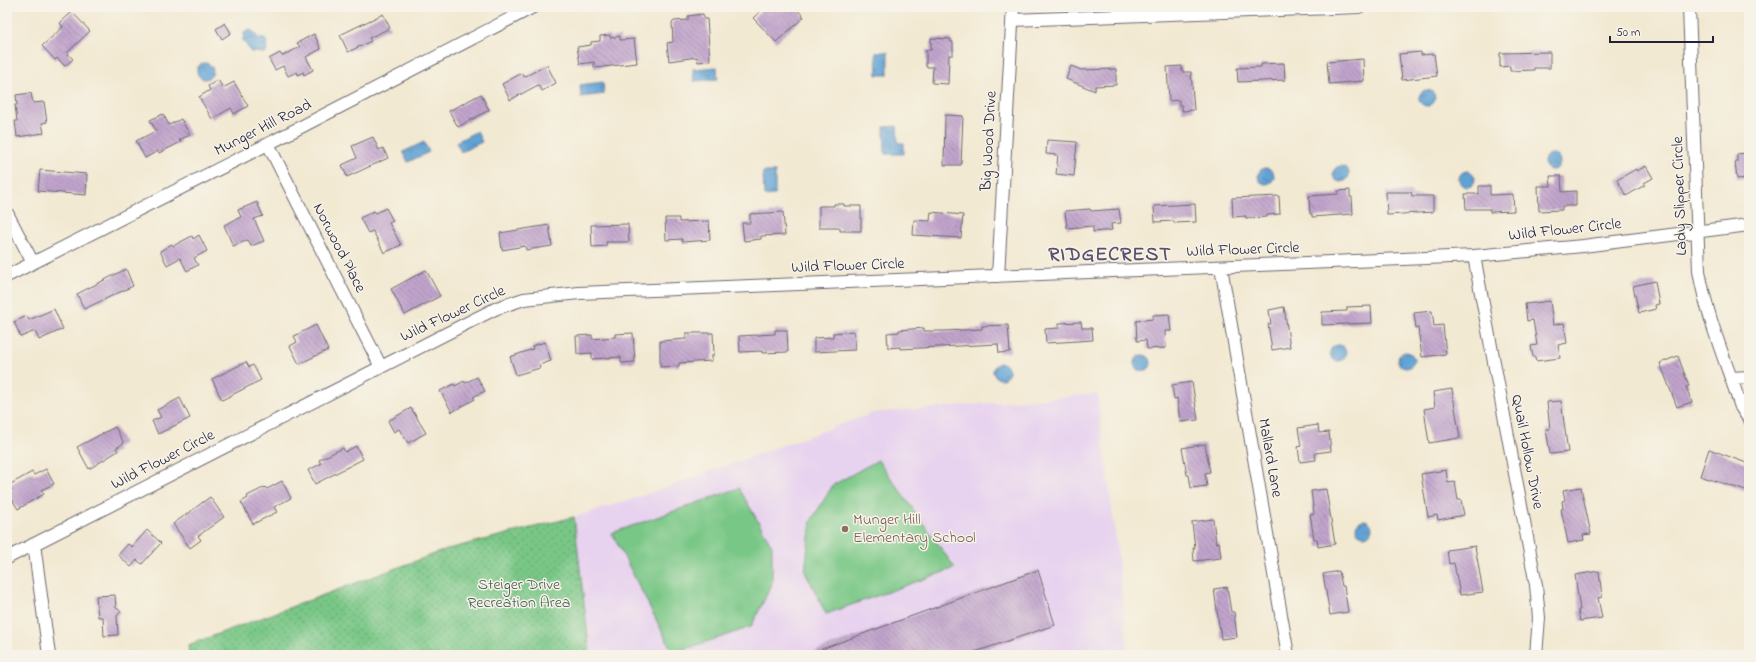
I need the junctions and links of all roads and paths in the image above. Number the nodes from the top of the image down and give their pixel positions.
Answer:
1 (532, 7) edge
2 (1013, 7) edge
3 (1359, 7) edge
4 (1689, 7) edge
5 (1012, 20) junction
6 (268, 144) junction
7 (7, 213) edge
8 (1749, 225) edge
9 (1696, 231) junction
10 (1474, 256) junction
11 (33, 263) junction
12 (1221, 267) junction
13 (7, 276) edge
14 (998, 276) junction
15 (381, 367) junction
16 (1749, 377) edge
17 (1731, 378) junction
18 (1749, 419) edge
19 (34, 544) junction
20 (7, 558) edge
21 (49, 655) edge
22 (1288, 655) edge
23 (1536, 655) edge

1 - 6 street, Munger Hill Road
2 - 5 street, Big Wood Drive
3 - 5 street
4 - 9 street, Lady Slipper Circle
5 - 14 street, Big Wood Drive
6 - 11 street, Munger Hill Road
6 - 15 street, Norwood Place
7 - 11 street
8 - 9 street, Wild Flower Circle
9 - 10 street, Wild Flower Circle
9 - 17 street, Lady Slipper Circle
10 - 12 street, Wild Flower Circle
10 - 23 street, Quail Hollow Drive
11 - 13 street, Munger Hill Road
12 - 14 street, Wild Flower Circle
12 - 22 street, Mallard Lane
14 - 15 street, Wild Flower Circle
15 - 19 street, Wild Flower Circle
16 - 17 street
17 - 18 street, Lady Slipper Circle
19 - 20 street, Wild Flower Circle
19 - 21 street

